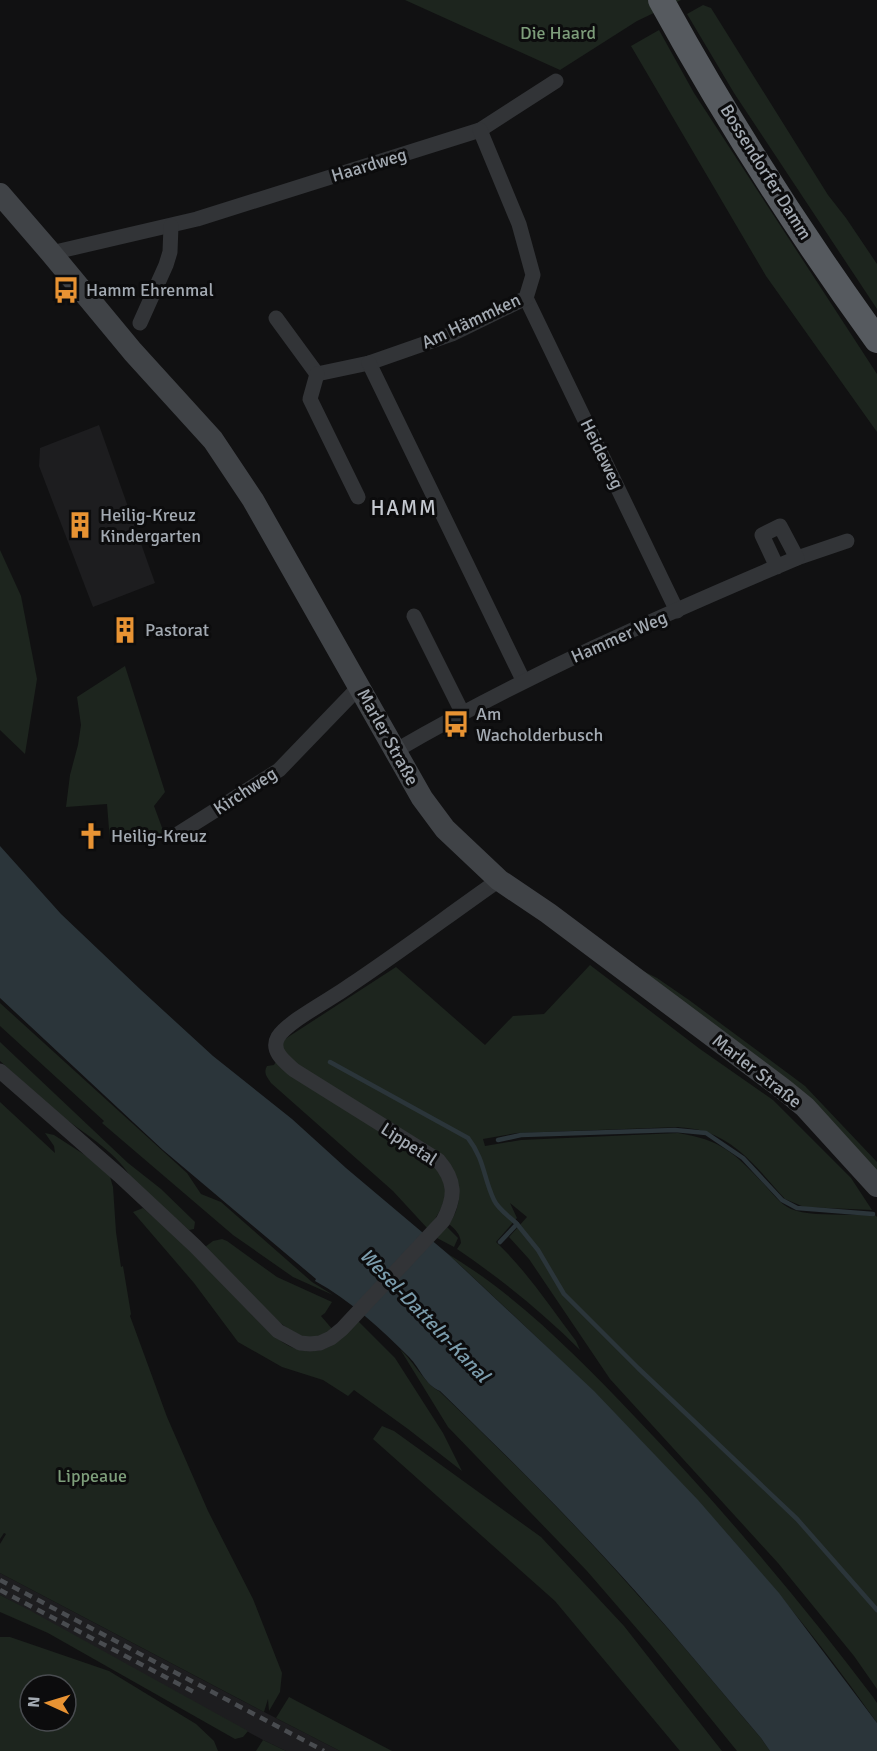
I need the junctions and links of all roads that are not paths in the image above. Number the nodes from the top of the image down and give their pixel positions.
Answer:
1 (666, 9) edge
2 (556, 81) dead end
3 (480, 130) junction
4 (0, 194) edge
5 (171, 226) junction
6 (51, 253) junction
7 (526, 298) junction
8 (276, 318) dead end
9 (140, 323) dead end
10 (877, 340) edge
11 (369, 363) junction
12 (317, 374) junction
13 (358, 497) dead end
14 (847, 541) dead end
15 (797, 558) junction
16 (777, 567) junction
17 (677, 611) junction
18 (414, 616) dead end
19 (523, 680) junction
20 (360, 686) junction
21 (462, 712) junction
22 (395, 750) junction
23 (173, 837) dead end
24 (499, 880) junction
25 (0, 1071) edge
26 (877, 1186) edge

1 - 10 highway, Bossendorfer Damm
2 - 3 street, Haardweg
3 - 5 street, Haardweg
3 - 7 street, Am Hämmken
4 - 6 main road, Marler Straße
5 - 6 street, Haardweg
5 - 9 street
6 - 20 main road, Marler Straße
7 - 11 street, Am Hämmken
7 - 17 street, Heideweg
8 - 12 street
11 - 12 street, Am Hämmken
11 - 19 street
12 - 13 street
14 - 15 street, Hammer Weg
15 - 16 street, Hammer Weg
15 - 16 street
16 - 17 street, Hammer Weg
17 - 19 street, Hammer Weg
18 - 21 street
19 - 21 street, Hammer Weg
20 - 22 main road, Marler Straße
20 - 23 street, Kirchweg
21 - 22 street, Hammer Weg
22 - 24 main road, Marler Straße
24 - 25 street, Lippetal
24 - 26 main road, Marler Straße

